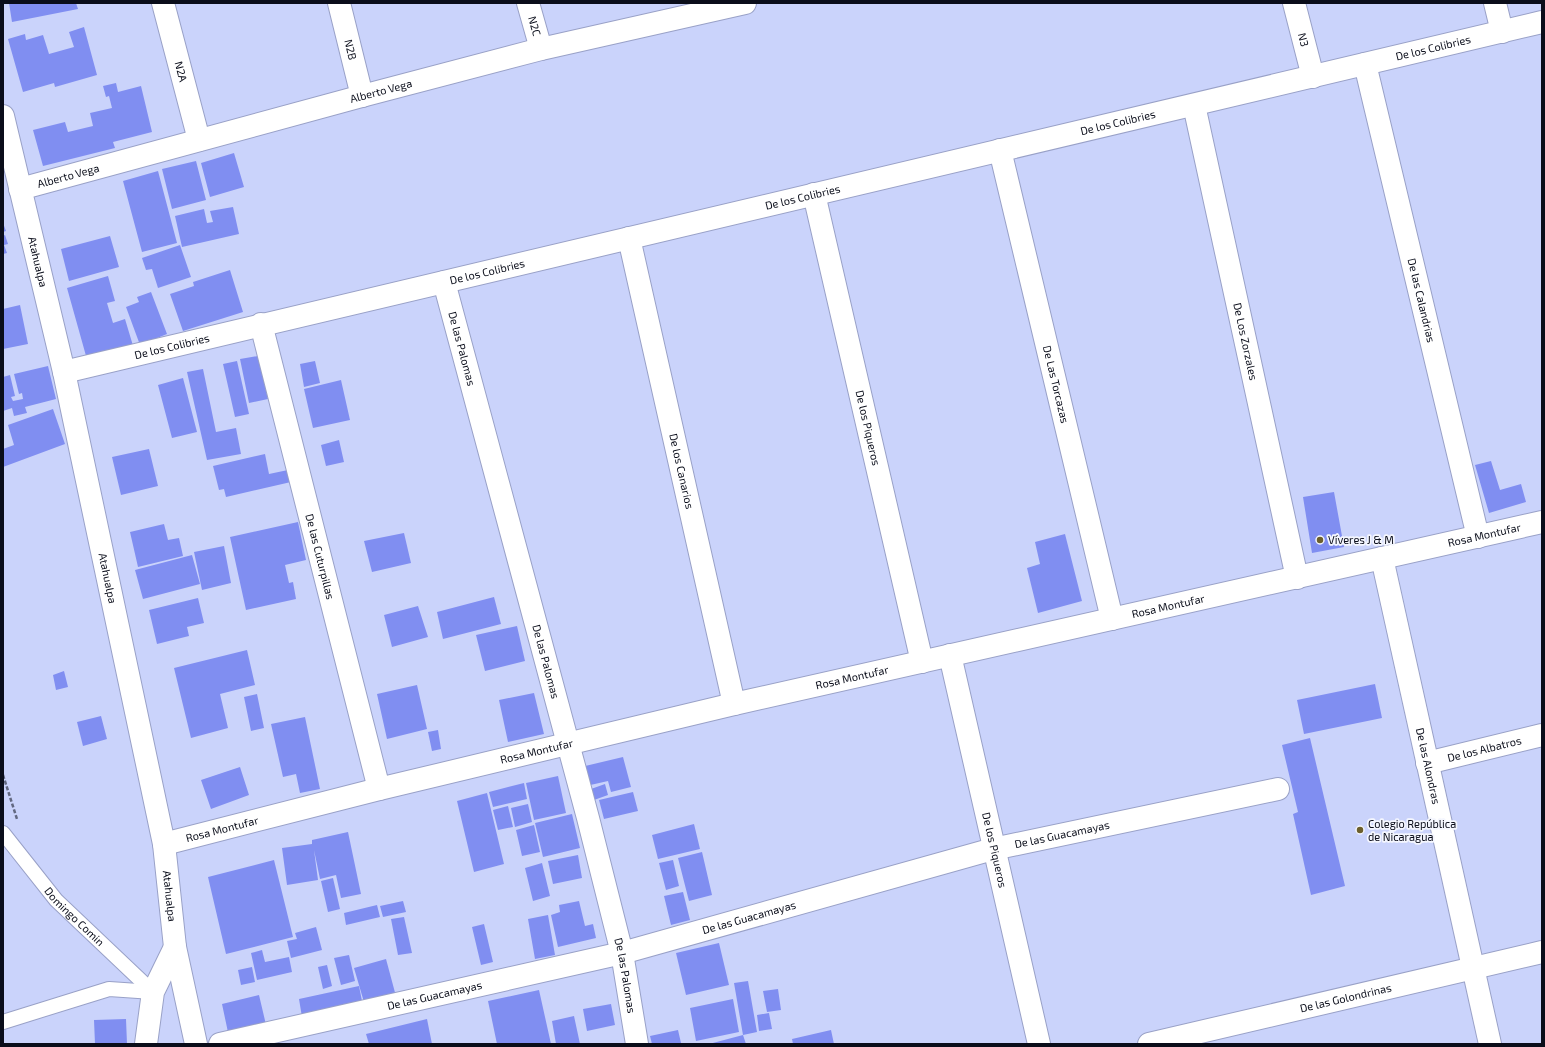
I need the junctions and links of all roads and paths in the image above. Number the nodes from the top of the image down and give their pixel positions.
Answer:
1 (162, 3) edge
2 (339, 3) edge
3 (528, 3) edge
4 (745, 3) edge
5 (1294, 3) edge
6 (1495, 3) edge
7 (722, 6) edge
8 (1542, 22) edge
9 (1502, 32) junction
10 (541, 49) junction
11 (1366, 64) junction
12 (1313, 77) junction
13 (362, 96) junction
14 (1194, 104) junction
15 (3, 116) edge
16 (199, 140) junction
17 (1000, 150) junction
18 (20, 189) junction
19 (814, 194) junction
20 (629, 238) junction
21 (444, 282) junction
22 (261, 324) junction
23 (64, 372) junction
24 (1542, 522) edge
25 (1478, 537) junction
26 (1382, 558) junction
27 (1297, 578) junction
28 (1112, 619) junction
29 (950, 656) junction
30 (922, 662) junction
31 (734, 704) junction
32 (1542, 735) edge
33 (569, 745) junction
34 (1427, 763) junction
35 (379, 789) junction
36 (1278, 789) dead end
37 (3, 833) edge
38 (164, 844) junction
39 (993, 849) junction
40 (175, 947) junction
41 (1542, 952) edge
42 (622, 953) junction
43 (1473, 967) junction
44 (153, 992) junction
45 (3, 1022) edge
46 (146, 1044) edge
47 (196, 1044) edge
48 (220, 1044) edge
49 (637, 1044) edge
50 (1038, 1044) edge
51 (1149, 1044) edge
52 (1490, 1044) edge

1 - 16 street, N2A
2 - 13 street, N2B
3 - 10 street, N2C
4 - 7 street, Alberto Vega
5 - 12 street, N3
6 - 9 street
7 - 10 street, Alberto Vega
8 - 9 street, De los Colibries
9 - 11 street, De los Colibries
10 - 13 street, Alberto Vega
11 - 12 street, De los Colibries
11 - 25 street, De las Calandrias
12 - 14 street, De los Colibries
13 - 16 street, Alberto Vega
14 - 17 street, De los Colibries
14 - 27 street, De Los Zorzales
15 - 18 street, Atahualpa
16 - 18 street, Alberto Vega
17 - 19 street, De los Colibries
17 - 28 street, De Las Torcazas
18 - 23 street, Atahualpa
19 - 20 street, De los Colibries
19 - 30 street, De los Piqueros
20 - 21 street, De los Colibries
20 - 31 street, De los Canarios
21 - 22 street, De los Colibries
21 - 33 street, De las Palomas
22 - 23 street, De los Colibries
22 - 35 street, De las Cuturpillas
23 - 38 street, Atahualpa
24 - 25 street, Rosa Montufar
25 - 26 street, Rosa Montufar
26 - 27 street, Rosa Montufar
26 - 34 street, De las Alondras
27 - 28 street, Rosa Montufar
28 - 29 street, Rosa Montufar
29 - 30 street, Rosa Montufar
29 - 39 street, De los Piqueros
30 - 31 street, Rosa Montufar
31 - 33 street, Rosa Montufar
32 - 34 street, De los Albatros
33 - 35 street, Rosa Montufar
33 - 42 street, De las Palomas
34 - 43 street, De las Alondras
35 - 38 street, Rosa Montufar
36 - 39 street, De las Guacamayas
37 - 44 lane, Domingo Comin
38 - 40 street, Atahualpa
39 - 42 street, De las Guacamayas
39 - 50 street, De los Piqueros
40 - 44 street
40 - 47 street, Atahualpa
41 - 43 street, De las Golondrinas
42 - 48 street, De las Guacamayas
42 - 49 street, De las Palomas
43 - 51 street, De las Golondrinas
43 - 52 street, De las Alondras
44 - 45 lane
44 - 46 street

